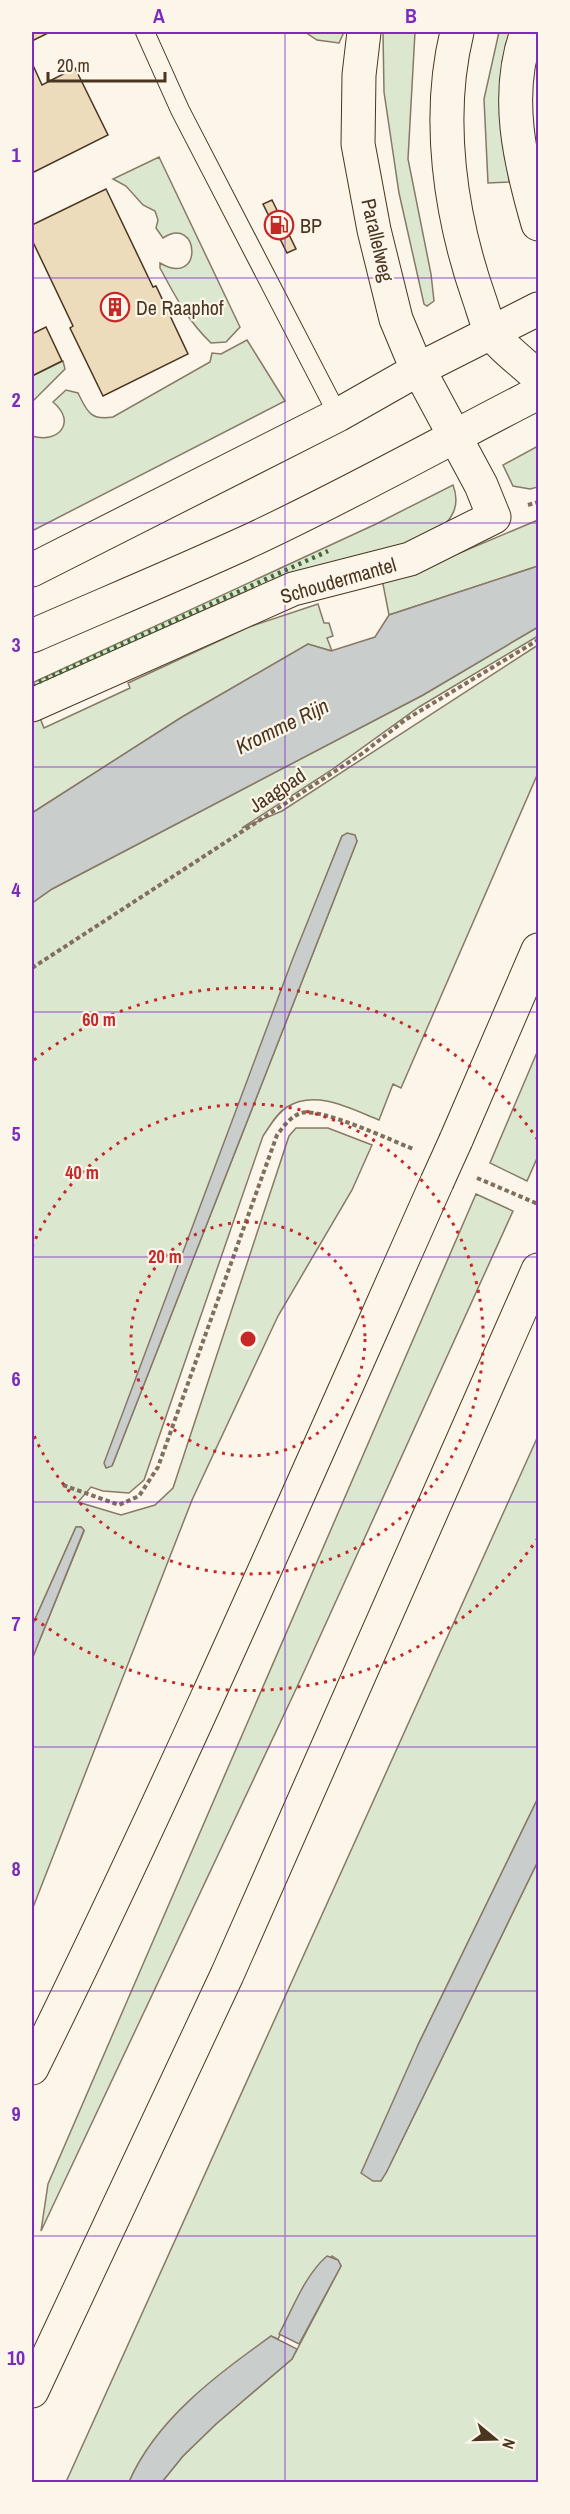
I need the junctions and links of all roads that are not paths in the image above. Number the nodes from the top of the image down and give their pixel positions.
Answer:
1 (146, 32) edge
2 (364, 32) edge
3 (457, 32) edge
4 (527, 32) edge
5 (530, 165) edge
6 (538, 224) edge
7 (538, 309) edge
8 (492, 333) junction
9 (419, 369) junction
10 (538, 377) edge
11 (538, 393) edge
12 (338, 415) junction
13 (456, 435) junction
14 (32, 570) edge
15 (32, 636) edge
16 (32, 705) edge
17 (538, 950) edge
18 (538, 1270) edge
19 (32, 2068) edge
20 (32, 2391) edge

1 - 12 lane
2 - 9 main road, Parallelweg
3 - 8 main road
4 - 5 main road
5 - 6 main road
7 - 8 main road
8 - 9 main road
8 - 10 main road
9 - 12 main road
9 - 13 main road, Parallelweg
11 - 13 main road
12 - 14 main road
13 - 15 main road
13 - 16 main road, Schoudermantel
17 - 19 main road, bridge
18 - 20 main road

